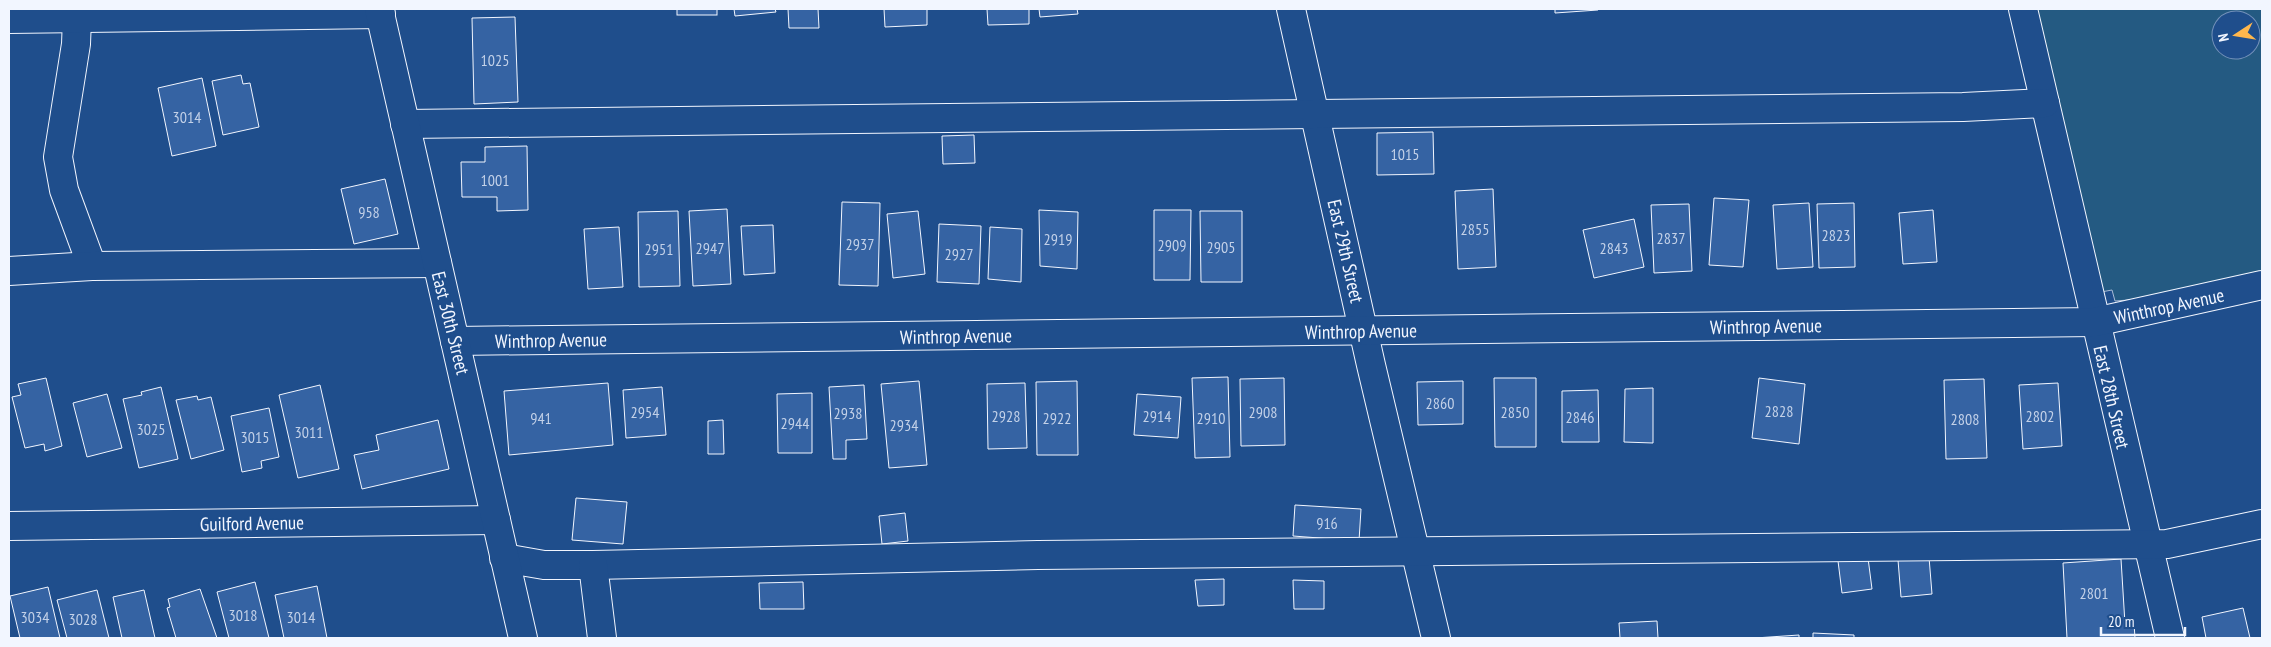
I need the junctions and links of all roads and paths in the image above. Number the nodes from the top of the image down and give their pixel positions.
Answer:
1 (1291, 9) edge
2 (2023, 9) edge
3 (380, 12) edge
4 (77, 18) junction
5 (9, 19) edge
6 (2045, 103) junction
7 (1315, 114) junction
8 (405, 124) junction
9 (437, 263) junction
10 (92, 266) junction
11 (9, 271) edge
12 (2262, 286) edge
13 (2095, 322) junction
14 (1364, 331) junction
15 (455, 341) junction
16 (496, 520) junction
17 (2262, 524) edge
18 (9, 526) edge
19 (2147, 543) junction
20 (1415, 551) junction
21 (504, 558) junction
22 (592, 565) junction
23 (523, 638) edge
24 (602, 638) edge
25 (1436, 638) edge
26 (2170, 638) edge

1 - 7 street, East 29th Street
2 - 6 street, East 28th Street
3 - 4 street
3 - 8 street, East 30th Street
4 - 5 street
4 - 10 street
6 - 7 street
6 - 13 street, East 28th Street
7 - 8 street
7 - 14 street, East 29th Street
8 - 9 street, East 30th Street
9 - 10 street
9 - 15 street, East 30th Street
10 - 11 street
12 - 13 street, Winthrop Avenue
13 - 14 street, Winthrop Avenue
13 - 19 street, East 28th Street
14 - 15 street, Winthrop Avenue
14 - 20 street, East 29th Street
15 - 16 street, East 30th Street
16 - 18 street, Guilford Avenue
16 - 21 street, East 30th Street
17 - 19 street
19 - 20 street
19 - 26 street, East 28th Street
20 - 22 street
20 - 25 street, East 29th Street
21 - 22 street
21 - 23 street, East 30th Street
22 - 24 street

